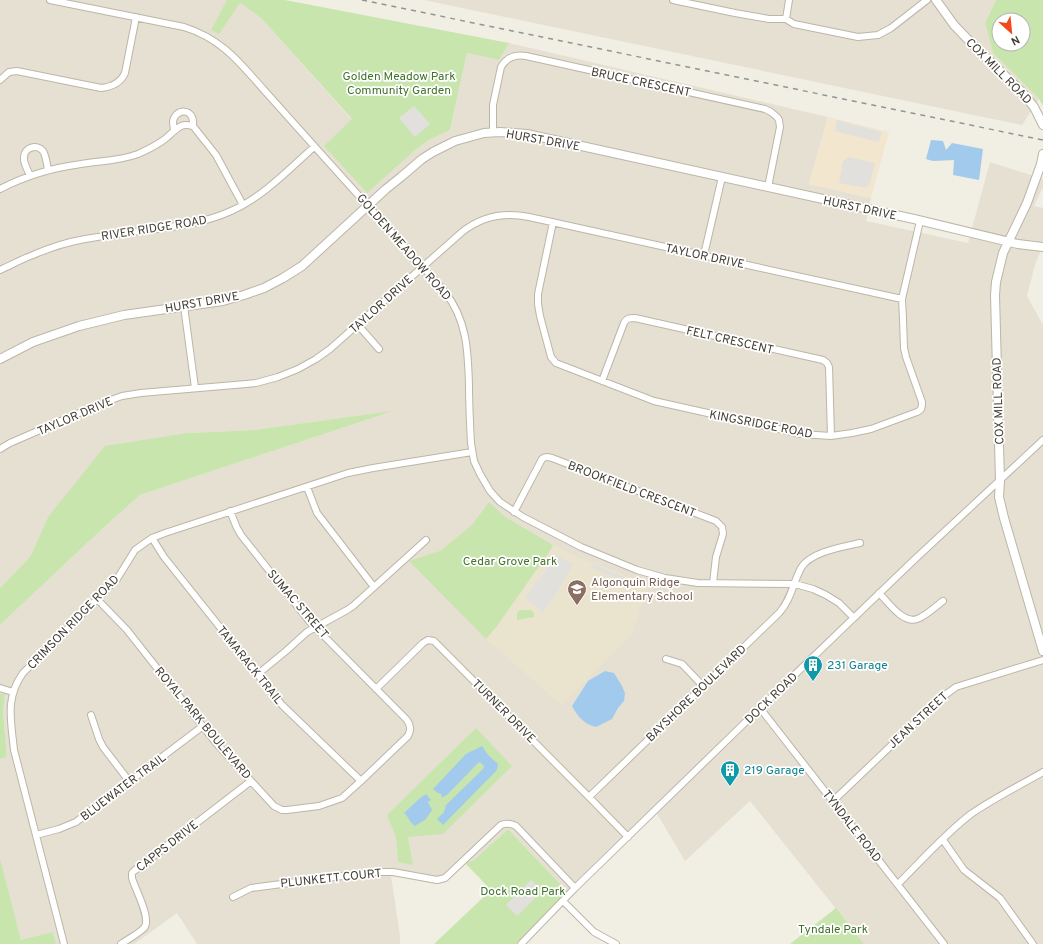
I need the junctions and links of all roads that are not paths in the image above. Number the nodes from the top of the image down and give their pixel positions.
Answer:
1 (50, 0) edge
2 (673, 0) edge
3 (788, 0) edge
4 (927, 0) edge
5 (936, 0) edge
6 (136, 17) junction
7 (786, 19) junction
8 (0, 80) edge
9 (1043, 125) edge
10 (193, 126) junction
11 (174, 131) junction
12 (493, 132) junction
13 (314, 147) junction
14 (1043, 154) edge
15 (48, 170) junction
16 (30, 176) junction
17 (722, 177) junction
18 (768, 187) junction
19 (0, 189) edge
20 (243, 205) junction
21 (368, 205) junction
22 (920, 221) junction
23 (553, 222) junction
24 (1009, 242) junction
25 (1043, 247) edge
26 (704, 255) junction
27 (423, 266) junction
28 (0, 270) edge
29 (902, 300) junction
30 (184, 306) junction
31 (358, 325) junction
32 (379, 349) dead end
33 (0, 359) edge
34 (602, 381) junction
35 (195, 388) junction
36 (830, 436) junction
37 (1043, 440) edge
38 (0, 449) edge
39 (472, 452) junction
40 (1000, 481) junction
41 (307, 487) junction
42 (230, 511) junction
43 (514, 512) junction
44 (152, 538) junction
45 (426, 540) dead end
46 (860, 543) dead end
47 (713, 583) junction
48 (795, 584) junction
49 (374, 587) junction
50 (879, 593) junction
51 (97, 599) junction
52 (943, 601) dead end
53 (854, 618) junction
54 (316, 627) junction
55 (1043, 651) edge
56 (666, 659) dead end
57 (1043, 660) edge
58 (258, 674) junction
59 (703, 686) junction
60 (0, 688) edge
61 (376, 689) junction
62 (13, 692) junction
63 (760, 708) junction
64 (91, 715) dead end
65 (203, 726) junction
66 (1043, 772) edge
67 (251, 781) junction
68 (361, 781) junction
69 (129, 782) junction
70 (589, 797) junction
71 (833, 801) junction
72 (36, 836) junction
73 (628, 838) junction
74 (942, 840) junction
75 (898, 884) junction
76 (575, 888) junction
77 (233, 897) dead end
78 (563, 901) junction
79 (64, 944) edge
80 (121, 944) edge
81 (521, 944) edge
82 (616, 944) edge
83 (944, 944) edge
84 (1033, 944) edge

1 - 6 street, GOLDEN MEADOW ROAD
2 - 7 street
3 - 7 street
4 - 7 street
5 - 9 street, COX MILL ROAD
6 - 8 street
6 - 13 street, GOLDEN MEADOW ROAD
10 - 11 street
10 - 11 street
10 - 20 street
11 - 15 street
12 - 17 street, HURST DRIVE
12 - 18 street, BRUCE CRESCENT
12 - 21 street, HURST DRIVE
13 - 20 street, RIVER RIDGE ROAD
13 - 21 street, GOLDEN MEADOW ROAD
14 - 24 street, COX MILL ROAD
15 - 16 street
15 - 16 street
16 - 19 street
17 - 18 street, HURST DRIVE
17 - 26 street
18 - 22 street, HURST DRIVE
20 - 28 street, RIVER RIDGE ROAD
21 - 27 street, GOLDEN MEADOW ROAD
21 - 30 street, HURST DRIVE
22 - 24 street, HURST DRIVE
22 - 29 street, KINGSRIDGE ROAD
23 - 26 street, TAYLOR DRIVE
23 - 27 street, TAYLOR DRIVE
23 - 34 street, KINGSRIDGE ROAD
24 - 25 street, HURST DRIVE
24 - 40 street, COX MILL ROAD
26 - 29 street, TAYLOR DRIVE
27 - 31 street, TAYLOR DRIVE
27 - 39 street, GOLDEN MEADOW ROAD
29 - 36 street, KINGSRIDGE ROAD
30 - 33 street, HURST DRIVE
30 - 35 street
31 - 32 street
31 - 35 street, TAYLOR DRIVE
34 - 36 street, KINGSRIDGE ROAD
34 - 36 street, FELT CRESCENT
35 - 38 street, TAYLOR DRIVE
37 - 40 street, DOCK ROAD
39 - 41 street, CRIMSON RIDGE ROAD
39 - 43 street, GOLDEN MEADOW ROAD
40 - 50 street, DOCK ROAD
40 - 55 street, COX MILL ROAD
41 - 42 street, CRIMSON RIDGE ROAD
41 - 49 street
42 - 44 street, CRIMSON RIDGE ROAD
42 - 54 street, SUMAC STREET
43 - 47 street, GOLDEN MEADOW ROAD
43 - 47 street, BROOKFIELD CRESCENT
44 - 51 street, CRIMSON RIDGE ROAD
44 - 58 street, TAMARACK TRAIL
45 - 49 street
46 - 48 street, BAYSHORE BOULEVARD
47 - 48 street, GOLDEN MEADOW ROAD
48 - 53 street, GOLDEN MEADOW ROAD
48 - 59 street, BAYSHORE BOULEVARD
49 - 54 street
50 - 52 street
50 - 53 street, DOCK ROAD
51 - 62 street, CRIMSON RIDGE ROAD
51 - 65 street, ROYAL PARK BOULEVARD
53 - 63 street, DOCK ROAD
54 - 58 street
54 - 61 street, SUMAC STREET
56 - 59 street
57 - 71 street, JEAN STREET
58 - 68 street, TAMARACK TRAIL
59 - 70 street, BAYSHORE BOULEVARD
60 - 62 street
61 - 68 street, ROYAL PARK BOULEVARD
61 - 70 street, TURNER DRIVE
62 - 72 street, CRIMSON RIDGE ROAD
63 - 71 street, TYNDALE ROAD
63 - 73 street, DOCK ROAD
64 - 69 street
65 - 67 street, ROYAL PARK BOULEVARD
65 - 69 street, BLUEWATER TRAIL
66 - 74 street
67 - 68 street, ROYAL PARK BOULEVARD
67 - 80 street, CAPPS DRIVE
69 - 72 street, BLUEWATER TRAIL
70 - 73 street, TURNER DRIVE
71 - 75 street, TYNDALE ROAD
72 - 79 street, CRIMSON RIDGE ROAD
73 - 76 street, DOCK ROAD
74 - 75 street
74 - 84 street
75 - 83 street, TYNDALE ROAD
76 - 77 street, PLUNKETT COURT
76 - 78 street, DOCK ROAD
78 - 81 street, DOCK ROAD
78 - 82 street

